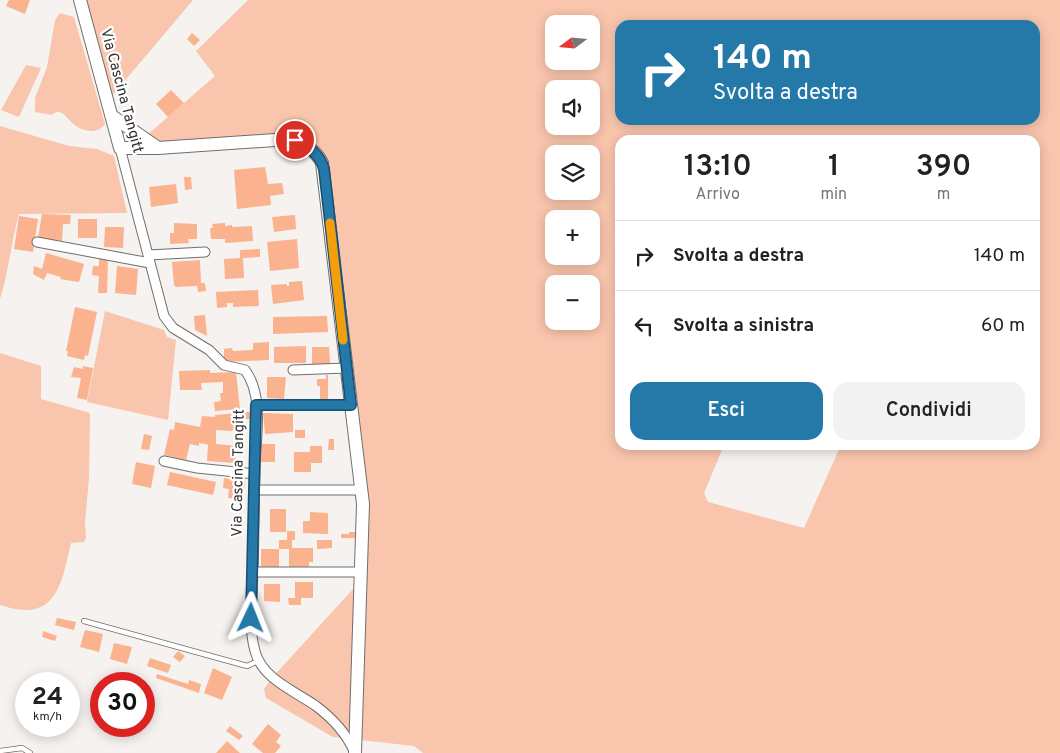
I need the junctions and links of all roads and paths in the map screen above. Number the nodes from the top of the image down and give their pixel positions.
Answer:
1 (80, 0) edge
2 (112, 116) junction
3 (120, 148) junction
4 (158, 148) junction
5 (37, 242) dead end
6 (205, 252) dead end
7 (149, 259) junction
8 (347, 368) junction
9 (293, 370) dead end
10 (256, 405) junction
11 (351, 405) junction
12 (164, 461) dead end
13 (255, 474) junction
14 (254, 490) junction
15 (361, 490) junction
16 (253, 572) junction
17 (360, 572) junction
18 (84, 621) dead end
19 (258, 661) junction
20 (0, 751) edge
21 (354, 752) edge
22 (30, 753) edge

1 - 2 street, Via Cascina Tangitt
2 - 3 street, Via Cascina Tangitt
2 - 4 street
3 - 4 street
3 - 7 street, Via Cascina Tangitt
4 - 8 street
5 - 7 street
6 - 7 street
7 - 10 street, Via Cascina Tangitt
8 - 9 street
8 - 11 street
10 - 11 street
10 - 13 street, Via Cascina Tangitt
11 - 15 street
12 - 13 street
13 - 14 street, Via Cascina Tangitt
14 - 15 street
14 - 16 street, Via Cascina Tangitt
15 - 17 street
16 - 17 street
16 - 19 street, Via Cascina Tangitt
17 - 21 street
18 - 19 lane
19 - 21 street
20 - 22 lane

